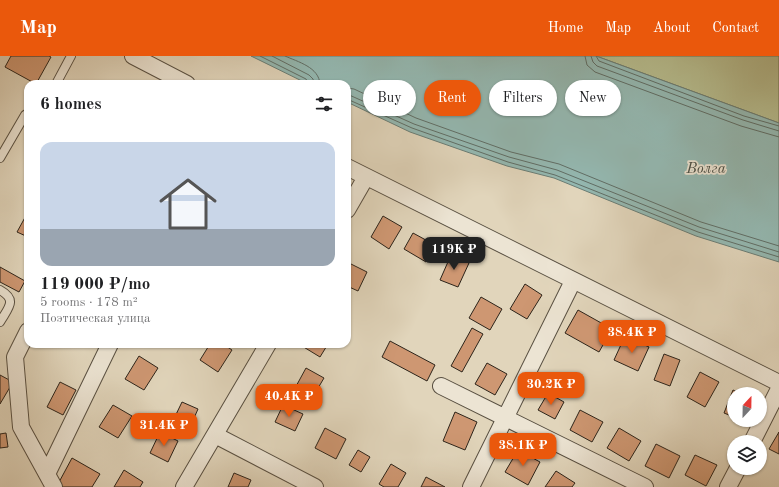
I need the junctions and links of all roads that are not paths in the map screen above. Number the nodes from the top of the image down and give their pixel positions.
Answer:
1 (72, 56) edge
2 (133, 56) edge
3 (58, 80) edge
4 (179, 80) edge
5 (24, 117) edge
6 (0, 158) edge
7 (351, 169) edge
8 (366, 177) junction
9 (351, 203) edge
10 (573, 281) junction
11 (0, 290) edge
12 (0, 322) edge
13 (24, 339) edge
14 (108, 348) edge
15 (266, 348) edge
16 (779, 383) edge
17 (441, 386) dead end
18 (779, 390) edge
19 (505, 418) junction
20 (215, 435) junction
21 (756, 435) edge
22 (734, 475) edge
23 (50, 480) edge
24 (184, 487) edge
25 (315, 487) edge
26 (471, 487) edge
27 (645, 487) edge
28 (728, 487) edge

1 - 3 lane
2 - 4 street
5 - 6 lane
7 - 8 street
8 - 9 street
8 - 10 street
10 - 16 street
10 - 19 street
11 - 12 lane
13 - 23 street
14 - 23 street
15 - 20 street
17 - 19 street
18 - 21 street
19 - 26 street
19 - 27 street
20 - 24 street
20 - 25 street
22 - 28 street

